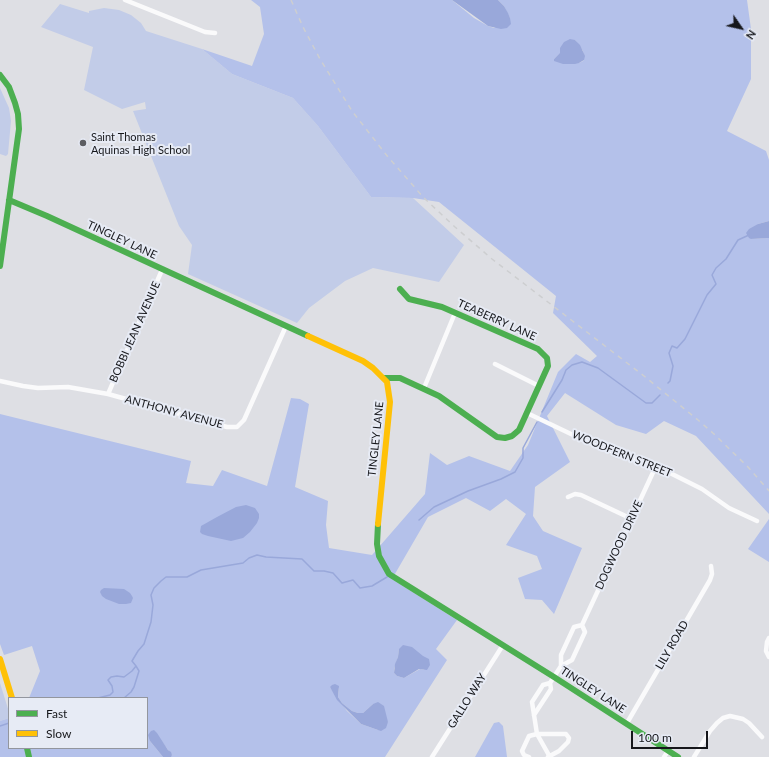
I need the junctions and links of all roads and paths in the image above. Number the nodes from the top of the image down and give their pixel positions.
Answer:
1 (125, 0) edge
2 (215, 32) dead end
3 (0, 75) edge
4 (9, 200) junction
5 (0, 266) edge
6 (162, 270) junction
7 (400, 289) dead end
8 (455, 313) junction
9 (286, 326) junction
10 (495, 364) dead end
11 (384, 378) junction
12 (0, 381) edge
13 (539, 386) junction
14 (424, 388) junction
15 (108, 394) junction
16 (527, 413) junction
17 (656, 466) junction
18 (568, 496) dead end
19 (632, 519) junction
20 (757, 521) dead end
21 (711, 566) dead end
22 (582, 625) junction
23 (769, 638) edge
24 (502, 645) junction
25 (769, 657) edge
26 (0, 659) edge
27 (561, 666) junction
28 (554, 676) junction
29 (550, 683) junction
30 (12, 697) edge
31 (534, 715) junction
32 (627, 724) junction
33 (537, 734) junction
34 (762, 737) dead end
35 (668, 751) junction
36 (432, 757) edge
37 (529, 757) edge
38 (549, 757) edge
39 (664, 757) edge
40 (678, 757) edge
41 (694, 757) edge

1 - 2 street
3 - 4 street
4 - 5 street
4 - 6 street, TINGLEY LANE
6 - 9 street, TINGLEY LANE
6 - 15 street, BOBBI JEAN AVENUE
7 - 8 street, TEABERRY LANE
8 - 13 street, TEABERRY LANE
8 - 14 street
9 - 11 street, TINGLEY LANE
9 - 15 street, ANTHONY AVENUE
10 - 13 street
11 - 14 street, TEABERRY LANE
11 - 24 street, TINGLEY LANE
12 - 15 street, ANTHONY AVENUE
13 - 16 street, TEABERRY LANE
14 - 16 street, TEABERRY LANE
16 - 17 street, WOODFERN STREET
17 - 19 street, DOGWOOD DRIVE
17 - 20 street, WOODFERN STREET
18 - 19 street
19 - 22 street, DOGWOOD DRIVE
21 - 32 street, LILY ROAD
22 - 27 street, DOGWOOD DRIVE
22 - 27 street, DOGWOOD DRIVE
23 - 25 street
24 - 28 street, TINGLEY LANE
24 - 36 street, GALLO WAY
26 - 30 street
27 - 28 street, DOGWOOD DRIVE
28 - 29 street, DOGWOOD DRIVE
28 - 32 street, TINGLEY LANE
29 - 31 street
29 - 31 street
31 - 33 street
32 - 35 street, TINGLEY LANE
33 - 37 street
33 - 38 street
33 - 38 street
34 - 41 street
35 - 39 street
35 - 40 street, TINGLEY LANE

